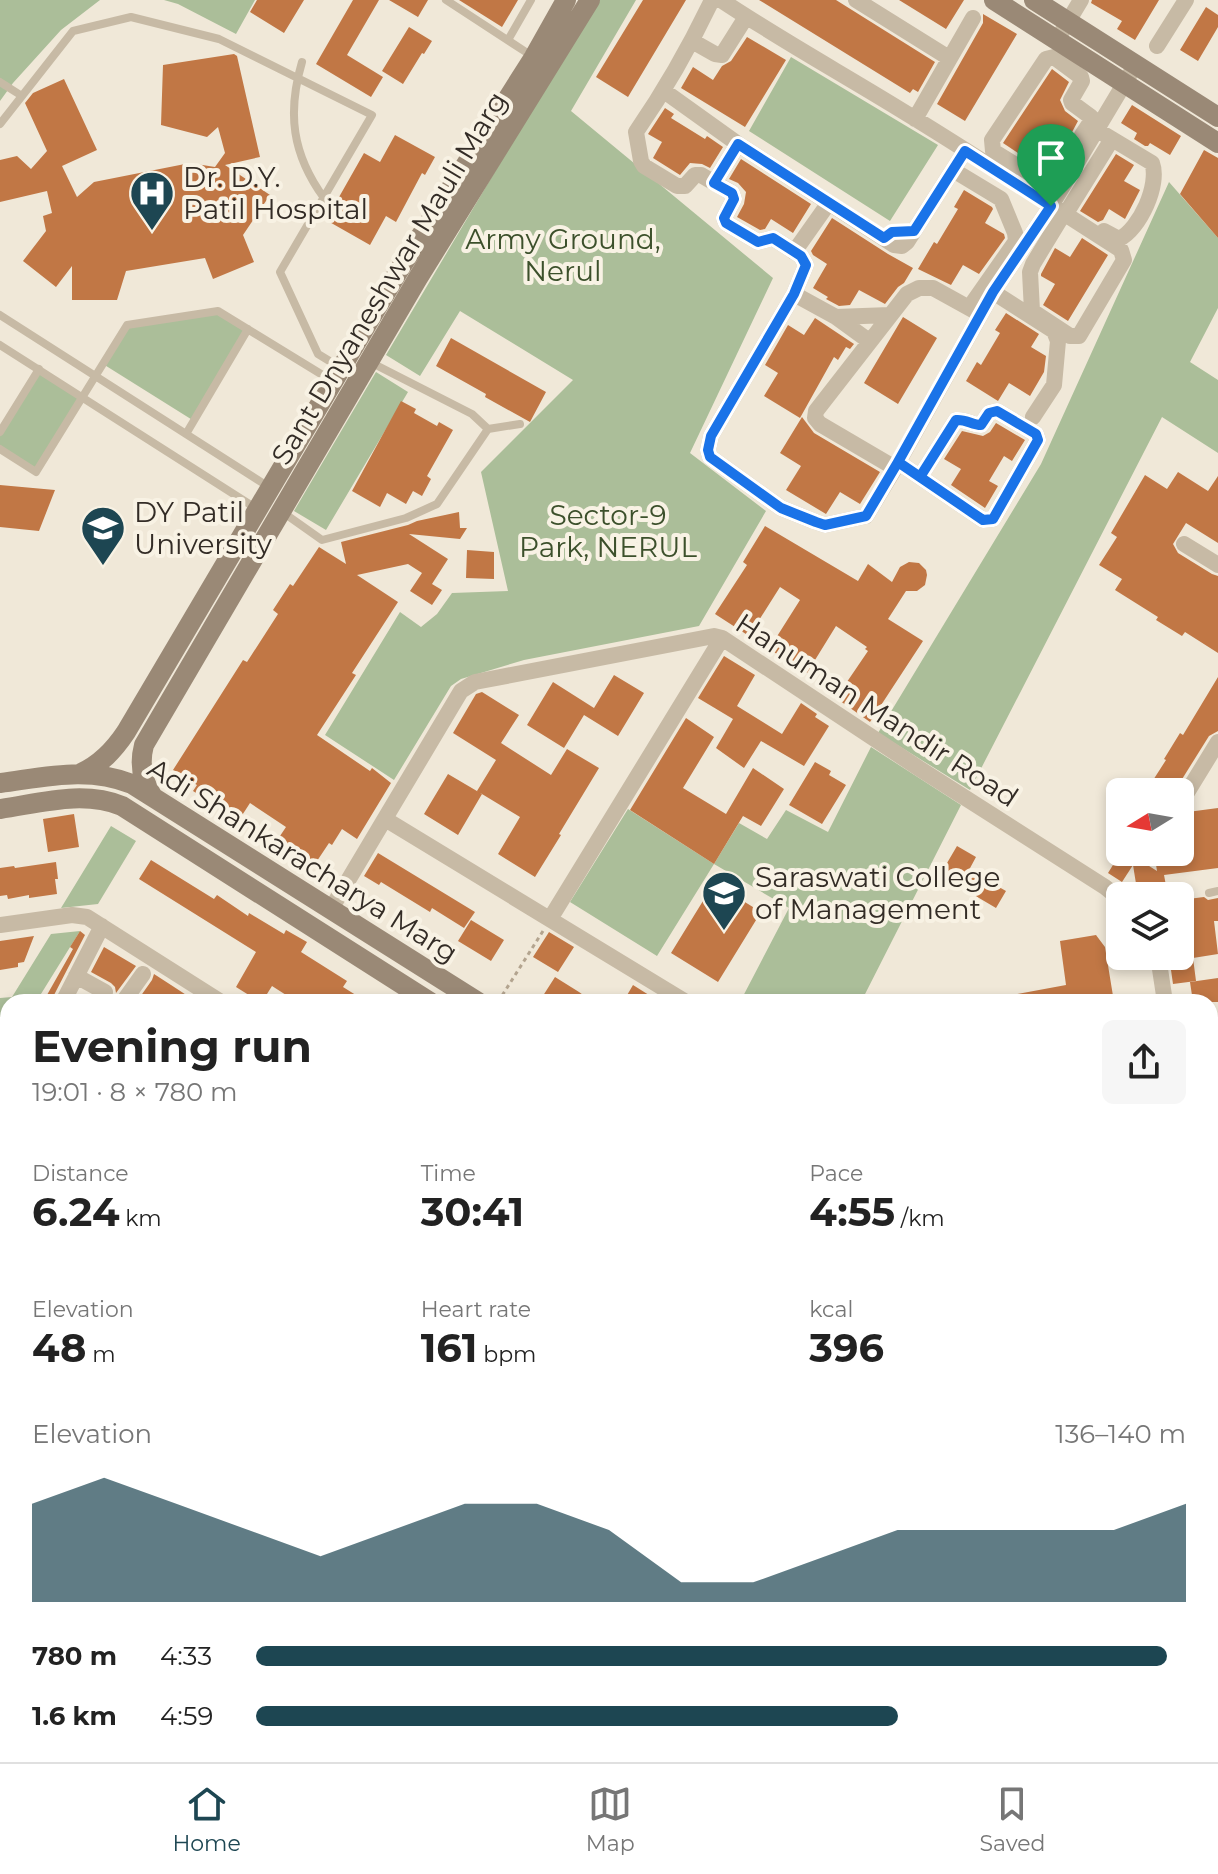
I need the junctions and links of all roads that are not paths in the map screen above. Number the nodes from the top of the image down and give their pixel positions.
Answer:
1 (446, 0) edge
2 (531, 0) edge
3 (566, 0) edge
4 (590, 0) edge
5 (712, 0) edge
6 (721, 0) edge
7 (856, 0) edge
8 (994, 0) edge
9 (1034, 0) edge
10 (1081, 0) edge
11 (1186, 0) edge
12 (746, 17) junction
13 (973, 18) dead end
14 (1069, 22) junction
15 (508, 40) junction
16 (1057, 40) junction
17 (692, 41) junction
18 (1157, 46) dead end
19 (949, 58) junction
20 (302, 62) dead end
21 (542, 62) junction
22 (1136, 64) junction
23 (298, 78) junction
24 (0, 82) edge
25 (1124, 83) junction
26 (664, 91) junction
27 (22, 96) junction
28 (1218, 117) edge
29 (915, 119) junction
30 (0, 124) edge
31 (1097, 130) junction
32 (1112, 139) junction
33 (1218, 143) edge
34 (738, 144) junction
35 (965, 151) junction
36 (953, 170) junction
37 (1065, 173) junction
38 (714, 183) junction
39 (324, 198) dead end
40 (828, 204) junction
41 (1060, 207) junction
42 (794, 252) junction
43 (410, 273) junction
44 (993, 292) junction
45 (794, 294) junction
46 (974, 311) junction
47 (0, 315) edge
48 (890, 315) junction
49 (836, 317) junction
50 (248, 329) junction
51 (869, 341) junction
52 (0, 345) edge
53 (39, 369) junction
54 (96, 376) junction
55 (351, 376) junction
56 (82, 398) junction
57 (1033, 417) dead end
58 (520, 424) dead end
59 (488, 429) junction
60 (0, 432) edge
61 (186, 434) junction
62 (0, 449) edge
63 (896, 465) junction
64 (920, 477) junction
65 (270, 488) junction
66 (257, 510) junction
67 (281, 510) junction
68 (1184, 544) dead end
69 (1218, 565) edge
70 (722, 638) junction
71 (1218, 742) edge
72 (81, 773) junction
73 (1194, 781) edge
74 (0, 783) edge
75 (153, 797) junction
76 (0, 809) edge
77 (385, 819) junction
78 (1106, 888) edge
79 (331, 909) junction
80 (550, 919) junction
81 (0, 925) edge
82 (102, 926) junction
83 (1160, 970) edge
84 (143, 974) dead end
85 (76, 976) junction
86 (105, 992) dead end
87 (67, 994) edge
88 (129, 994) edge
89 (208, 994) edge
90 (417, 994) edge
91 (465, 994) edge
92 (673, 994) edge
93 (1164, 994) edge

1 - 15 lane
2 - 15 lane
3 - 21 street, Sant Dnyaneshwar Mauli Marg
4 - 21 street, Sant Dnyaneshwar Mauli Marg
5 - 17 street
6 - 12 street
7 - 19 street
8 - 16 street
9 - 14 street
10 - 14 street
11 - 18 street
12 - 17 street
12 - 29 street
13 - 19 street
14 - 16 street
14 - 22 street
15 - 21 lane
16 - 25 street
17 - 26 street
19 - 29 street
20 - 23 lane
21 - 43 street, Sant Dnyaneshwar Mauli Marg
22 - 25 street
22 - 28 street
23 - 27 lane
23 - 39 lane
23 - 55 lane
24 - 27 lane
25 - 31 street
25 - 33 street
26 - 34 street
26 - 38 street
27 - 30 lane
29 - 35 street
31 - 32 street
31 - 37 street
32 - 41 street
32 - 41 street
34 - 38 street
34 - 40 street
35 - 36 street
35 - 41 street
36 - 40 street
36 - 46 street
37 - 37 street
37 - 41 street
38 - 42 street
40 - 42 street
41 - 41 street
41 - 44 street
42 - 45 street
43 - 55 street, Sant Dnyaneshwar Mauli Marg
43 - 55 street, Sant Dnyaneshwar Mauli Marg
44 - 46 street
44 - 57 street
45 - 49 street
45 - 63 street
46 - 48 street
46 - 63 street
47 - 54 lane
48 - 49 street
48 - 51 street
49 - 51 street
50 - 54 lane
50 - 55 lane
50 - 61 lane
51 - 63 street
52 - 53 lane
53 - 56 lane
53 - 60 lane
54 - 56 lane
54 - 61 lane
55 - 59 lane
55 - 65 street, Sant Dnyaneshwar Mauli Marg
55 - 67 street, Sant Dnyaneshwar Mauli Marg
56 - 62 lane
56 - 66 lane
58 - 59 lane
59 - 67 lane
61 - 65 lane
63 - 64 street
64 - 64 street
65 - 66 street, Sant Dnyaneshwar Mauli Marg
65 - 67 street
66 - 67 street
66 - 72 street, Sant Dnyaneshwar Mauli Marg
67 - 75 street, Sant Dnyaneshwar Mauli Marg
68 - 69 street
70 - 77 street, Hanuman Mandir Road
70 - 78 street, Hanuman Mandir Road
70 - 80 street
71 - 73 street
72 - 74 street, Adi Shankaracharya Marg
72 - 75 street, Adi Shankaracharya Marg
75 - 79 street, Adi Shankaracharya Marg
76 - 90 street, Adi Shankaracharya Marg
77 - 79 street, Hanuman Mandir Road
77 - 80 street
79 - 91 street, Adi Shankaracharya Marg
80 - 92 street
81 - 82 street
82 - 85 street
82 - 89 street
83 - 93 street
84 - 88 street
85 - 86 street
85 - 87 street

